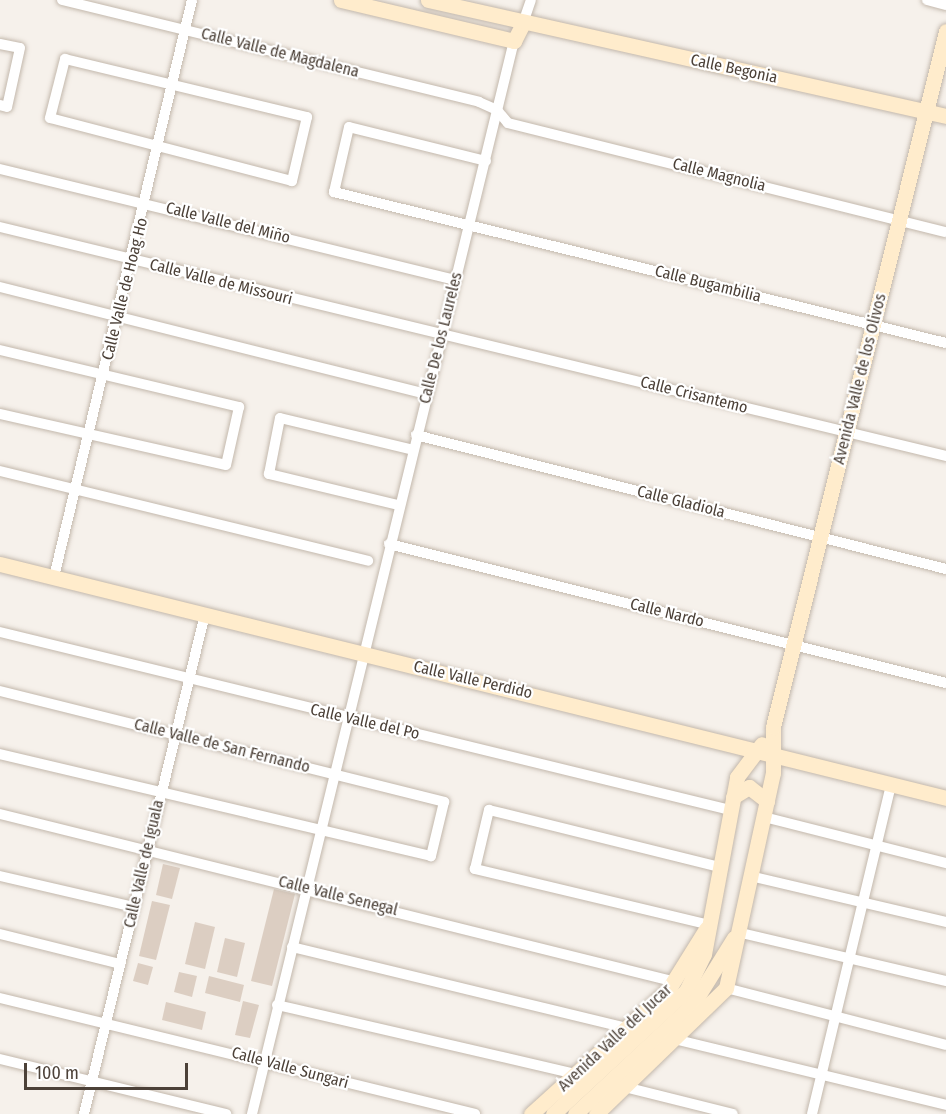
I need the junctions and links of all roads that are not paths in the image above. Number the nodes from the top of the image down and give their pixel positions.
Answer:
1 (62, 0) edge
2 (192, 0) edge
3 (341, 0) edge
4 (428, 0) edge
5 (531, 0) edge
6 (927, 0) edge
7 (946, 5) edge
8 (523, 23) junction
9 (185, 29) junction
10 (946, 31) edge
11 (514, 41) junction
12 (0, 44) edge
13 (171, 85) junction
14 (3, 106) edge
15 (497, 110) junction
16 (927, 112) junction
17 (946, 116) edge
18 (159, 145) junction
19 (486, 161) junction
20 (0, 169) edge
21 (146, 203) junction
22 (899, 220) junction
23 (469, 225) junction
24 (0, 227) edge
25 (946, 232) edge
26 (132, 260) junction
27 (456, 280) junction
28 (0, 287) edge
29 (117, 319) junction
30 (874, 325) junction
31 (442, 334) junction
32 (946, 343) edge
33 (0, 350) edge
34 (104, 375) junction
35 (427, 394) junction
36 (0, 414) edge
37 (846, 431) junction
38 (89, 435) junction
39 (416, 435) junction
40 (413, 450) junction
41 (946, 456) edge
42 (0, 471) edge
43 (77, 490) junction
44 (398, 505) junction
45 (819, 537) junction
46 (389, 544) junction
47 (368, 561) dead end
48 (0, 564) edge
49 (946, 569) edge
50 (54, 577) junction
51 (205, 614) junction
52 (0, 632) edge
53 (792, 645) junction
54 (363, 654) junction
55 (188, 679) junction
56 (946, 683) edge
57 (0, 691) edge
58 (346, 719) junction
59 (773, 727) junction
60 (175, 736) junction
61 (757, 751) junction
62 (0, 754) edge
63 (773, 754) junction
64 (333, 774) junction
65 (891, 784) junction
66 (160, 793) junction
67 (946, 798) edge
68 (767, 801) junction
69 (732, 804) junction
70 (0, 814) edge
71 (764, 817) junction
72 (319, 831) junction
73 (878, 847) junction
74 (148, 850) junction
75 (946, 863) edge
76 (720, 867) junction
77 (0, 876) edge
78 (750, 876) junction
79 (305, 889) junction
80 (866, 903) junction
81 (134, 907) junction
82 (946, 922) edge
83 (710, 925) junction
84 (737, 932) junction
85 (0, 934) edge
86 (292, 947) junction
87 (851, 960) junction
88 (120, 964) junction
89 (946, 981) edge
90 (676, 982) junction
91 (726, 988) junction
92 (0, 998) edge
93 (276, 1005) junction
94 (837, 1017) junction
95 (107, 1022) junction
96 (627, 1028) junction
97 (678, 1040) junction
98 (946, 1045) edge
99 (0, 1059) edge
100 (622, 1060) junction
101 (264, 1062) junction
102 (576, 1074) junction
103 (822, 1074) junction
104 (92, 1080) junction
105 (625, 1087) junction
106 (946, 1105) edge
107 (84, 1114) edge
108 (226, 1114) edge
109 (252, 1114) edge
110 (475, 1114) edge
111 (531, 1114) edge
112 (554, 1114) edge
113 (574, 1114) edge
114 (596, 1114) edge
115 (733, 1114) edge
116 (812, 1114) edge

1 - 9 street, Calle Valle de Magdalena
2 - 9 street, Calle Valle de Hoag Ho
3 - 11 main road
4 - 8 main road, Calle Begonia
5 - 8 street
6 - 7 street
8 - 11 main road, Calle De los Laureles
8 - 16 main road, Calle Begonia
9 - 13 street, Calle Valle de Hoag Ho
9 - 15 street, Calle Valle de Magdalena
10 - 16 main road, Avenida Valle de los Olivos
11 - 15 street, Calle De los Laureles
12 - 14 street
13 - 18 street, Calle Valle de Hoag Ho
13 - 18 street
13 - 18 street
15 - 19 street, Calle De los Laureles
15 - 22 street, Calle Magnolia
16 - 17 main road, Calle Begonia
16 - 22 main road, Avenida Valle de los Olivos
18 - 21 street, Calle Valle de Hoag Ho
19 - 23 street, Calle De los Laureles
19 - 23 street, Calle Bugambilia
20 - 21 street, Calle Valle del Miño
21 - 26 street, Calle Valle de Hoag Ho
21 - 27 street, Calle Valle del Miño
22 - 25 street, Calle Magnolia
22 - 30 main road, Avenida Valle de los Olivos
23 - 27 street, Calle De los Laureles
23 - 30 street, Calle Bugambilia
24 - 26 street, Calle Valle de Missouri
26 - 29 street, Calle Valle de Hoag Ho
26 - 31 street, Calle Valle de Missouri
27 - 31 street, Calle De los Laureles
28 - 29 street
29 - 34 street, Calle Valle de Hoag Ho
29 - 35 street
30 - 32 street, Calle Bugambilia
30 - 37 main road, Avenida Valle de los Olivos
31 - 35 street, Calle De los Laureles
31 - 37 street, Calle Crisantemo
33 - 34 street
34 - 38 street, Calle Valle de Hoag Ho
34 - 38 street
35 - 39 street, Calle De los Laureles
36 - 38 street
37 - 41 street, Calle Crisantemo
37 - 45 main road, Avenida Valle de los Olivos
38 - 43 street, Calle Valle de Hoag Ho
39 - 40 street, Calle De los Laureles
39 - 45 street, Calle Gladiola
40 - 44 street, Calle De los Laureles
40 - 44 street
42 - 43 street
43 - 47 street
43 - 50 street, Calle Valle de Hoag Ho
44 - 46 street, Calle De los Laureles
45 - 49 street, Calle Gladiola
45 - 53 main road, Avenida Valle de los Olivos
46 - 53 street, Calle Nardo
46 - 54 street, Calle De los Laureles
48 - 50 main road, Calle Valle Perdido
50 - 51 main road, Calle Valle Perdido
51 - 54 main road, Calle Valle Perdido
51 - 55 street, Calle Valle de Iguala
52 - 55 street, Calle Valle del Po
53 - 56 street, Calle Nardo
53 - 59 main road, Avenida Valle de los Olivos
54 - 58 street, Calle De los Laureles
54 - 61 main road, Calle Valle Perdido
55 - 58 street, Calle Valle del Po
55 - 60 street, Calle Valle de Iguala
57 - 60 street, Calle Valle de San Fernando
58 - 64 street, Calle De los Laureles
58 - 69 street, Calle Valle del Po
59 - 61 main road, Avenida Valle de los Olivos
59 - 63 main road, Avenida Valle de los Olivos
60 - 64 street, Calle Valle de San Fernando
60 - 66 street, Calle Valle de Iguala
61 - 63 main road, Calle Valle Perdido
61 - 69 main road, Avenida Valle del Jucar
62 - 66 street
63 - 65 main road, Calle Valle Perdido
63 - 68 main road, Avenida Valle del Jucar
64 - 72 street, Calle De los Laureles
64 - 72 street, Calle Valle de San Fernando
65 - 67 main road, Calle Valle Perdido
65 - 73 street
66 - 72 street
66 - 74 street, Calle Valle de Iguala
68 - 69 main road
68 - 71 main road, Avenida Valle del Jucar
69 - 76 main road, Avenida Valle del Jucar
70 - 74 street, Calle Valle Senegal
71 - 73 street
71 - 78 main road, Avenida Valle del Jucar
72 - 79 street, Calle De los Laureles
73 - 75 street
73 - 80 street
74 - 79 street, Calle Valle Senegal
74 - 81 street, Calle Valle de Iguala
76 - 83 main road, Avenida Valle del Jucar
76 - 83 street
77 - 81 street
78 - 80 street
78 - 84 main road, Avenida Valle del Jucar
79 - 86 street, Calle De los Laureles
79 - 90 street, Calle Valle Senegal
80 - 82 street
80 - 87 street
81 - 88 street, Calle Valle de Iguala
83 - 90 main road, Avenida Valle del Jucar
83 - 100 main road, Avenida Valle del Jucar
84 - 87 street
84 - 91 main road, Avenida Valle del Jucar
84 - 100 main road, Avenida Valle del Jucar
85 - 88 street
86 - 93 street, Calle De los Laureles
86 - 96 street
87 - 89 street
87 - 94 street
88 - 95 street, Calle Valle de Iguala
90 - 96 main road, Avenida Valle del Jucar
91 - 94 street
91 - 97 main road
92 - 95 street, Calle Valle Sungari
93 - 101 street, Calle De los Laureles
93 - 102 street
94 - 98 street
94 - 103 street
95 - 101 street, Calle Valle Sungari
95 - 104 street, Calle Valle de Iguala
96 - 102 main road, Avenida Valle del Jucar
97 - 103 street
97 - 105 main road
99 - 104 street
100 - 112 main road, Avenida Valle del Jucar
100 - 113 main road, Avenida Valle del Jucar
101 - 109 street, Calle De los Laureles
101 - 110 street, Calle Valle Sungari
102 - 111 main road, Avenida Valle del Jucar
103 - 106 street
103 - 116 street
104 - 107 street, Calle Valle de Iguala
104 - 108 street
105 - 114 main road
105 - 115 street

